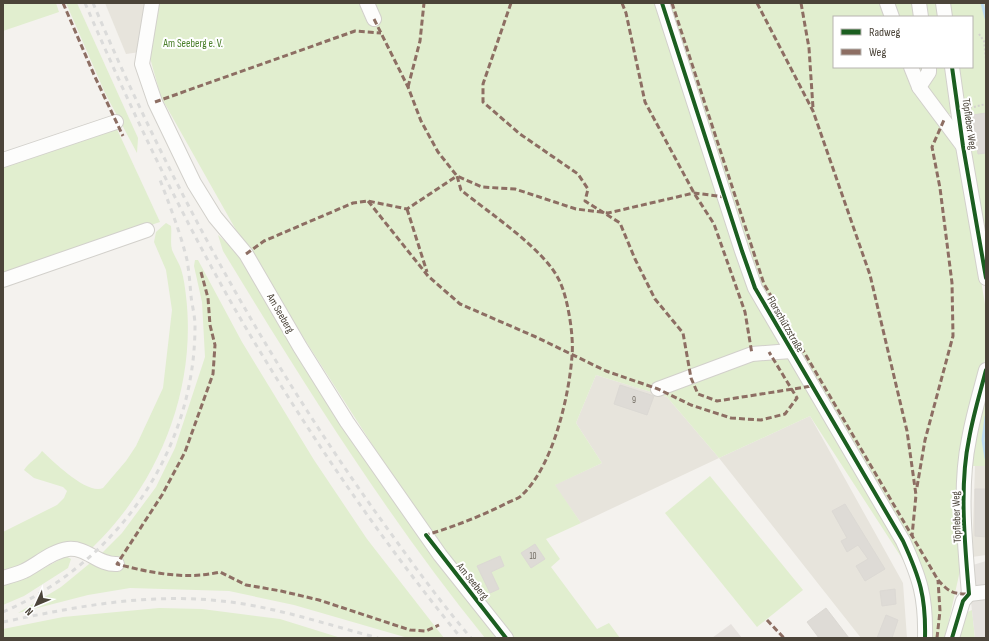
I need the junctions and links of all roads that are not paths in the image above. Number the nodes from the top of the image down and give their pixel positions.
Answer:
1 (152, 3) edge
2 (367, 3) edge
3 (662, 3) edge
4 (887, 3) edge
5 (919, 3) edge
6 (944, 3) edge
7 (892, 16) edge
8 (921, 16) edge
9 (945, 16) edge
10 (374, 19) dead end
11 (911, 68) edge
12 (929, 68) edge
13 (952, 68) edge
14 (920, 87) junction
15 (116, 122) dead end
16 (963, 146) junction
17 (3, 160) edge
18 (147, 230) dead end
19 (986, 278) edge
20 (3, 280) edge
21 (791, 351) junction
22 (986, 370) edge
23 (658, 390) dead end
24 (117, 564) dead end
25 (3, 578) edge
26 (986, 592) edge
27 (969, 594) junction
28 (506, 638) edge
29 (925, 638) edge
30 (952, 638) edge

1 - 28 street, Am Seeberg
2 - 10 street
3 - 21 street, Florschützstraße
4 - 7 street
5 - 8 street
6 - 9 street
11 - 14 street, Töpfleber Weg
12 - 14 street
13 - 16 street, Töpfleber Weg
14 - 16 street, Töpfleber Weg
15 - 17 street
16 - 19 street, Töpfleber Weg
18 - 20 street
21 - 23 street, Florschützstraße
21 - 29 street, Florschützstraße
22 - 27 street, Töpfleber Weg
24 - 25 street
26 - 27 street
27 - 30 street

